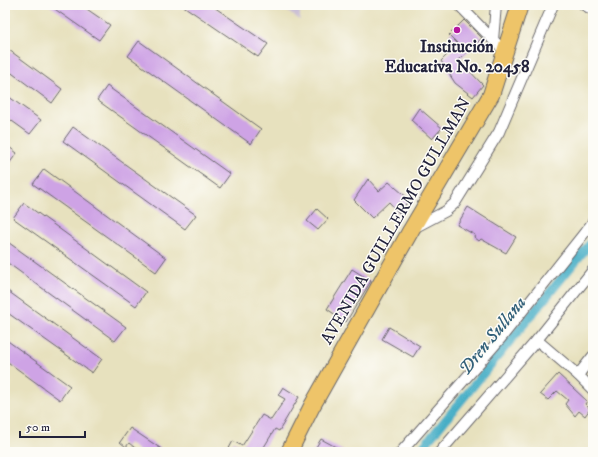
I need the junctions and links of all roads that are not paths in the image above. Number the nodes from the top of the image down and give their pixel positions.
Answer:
1 (460, 5) edge
2 (496, 5) edge
3 (520, 5) edge
4 (553, 5) edge
5 (584, 5) edge
6 (593, 10) edge
7 (493, 40) junction
8 (505, 52) junction
9 (593, 222) edge
10 (411, 230) junction
11 (593, 270) edge
12 (537, 340) junction
13 (593, 356) edge
14 (578, 375) junction
15 (593, 390) edge
16 (312, 406) junction
17 (283, 452) edge
18 (289, 452) edge
19 (401, 452) edge
20 (440, 452) edge

1 - 7 street
2 - 7 street
3 - 8 main road, AVENIDA GUILLERMO GULLMAN
4 - 10 street
5 - 6 street
7 - 8 street
8 - 10 main road, AVENIDA GUILLERMO GULLMAN
9 - 19 street
10 - 16 main road, AVENIDA GUILLERMO GULLMAN
11 - 12 street
12 - 14 street
12 - 20 street
13 - 14 street
14 - 15 street
16 - 17 main road, AVENIDA GUILLERMO GULLMAN
16 - 18 main road, AVENIDA GUILLERMO GULLMAN

